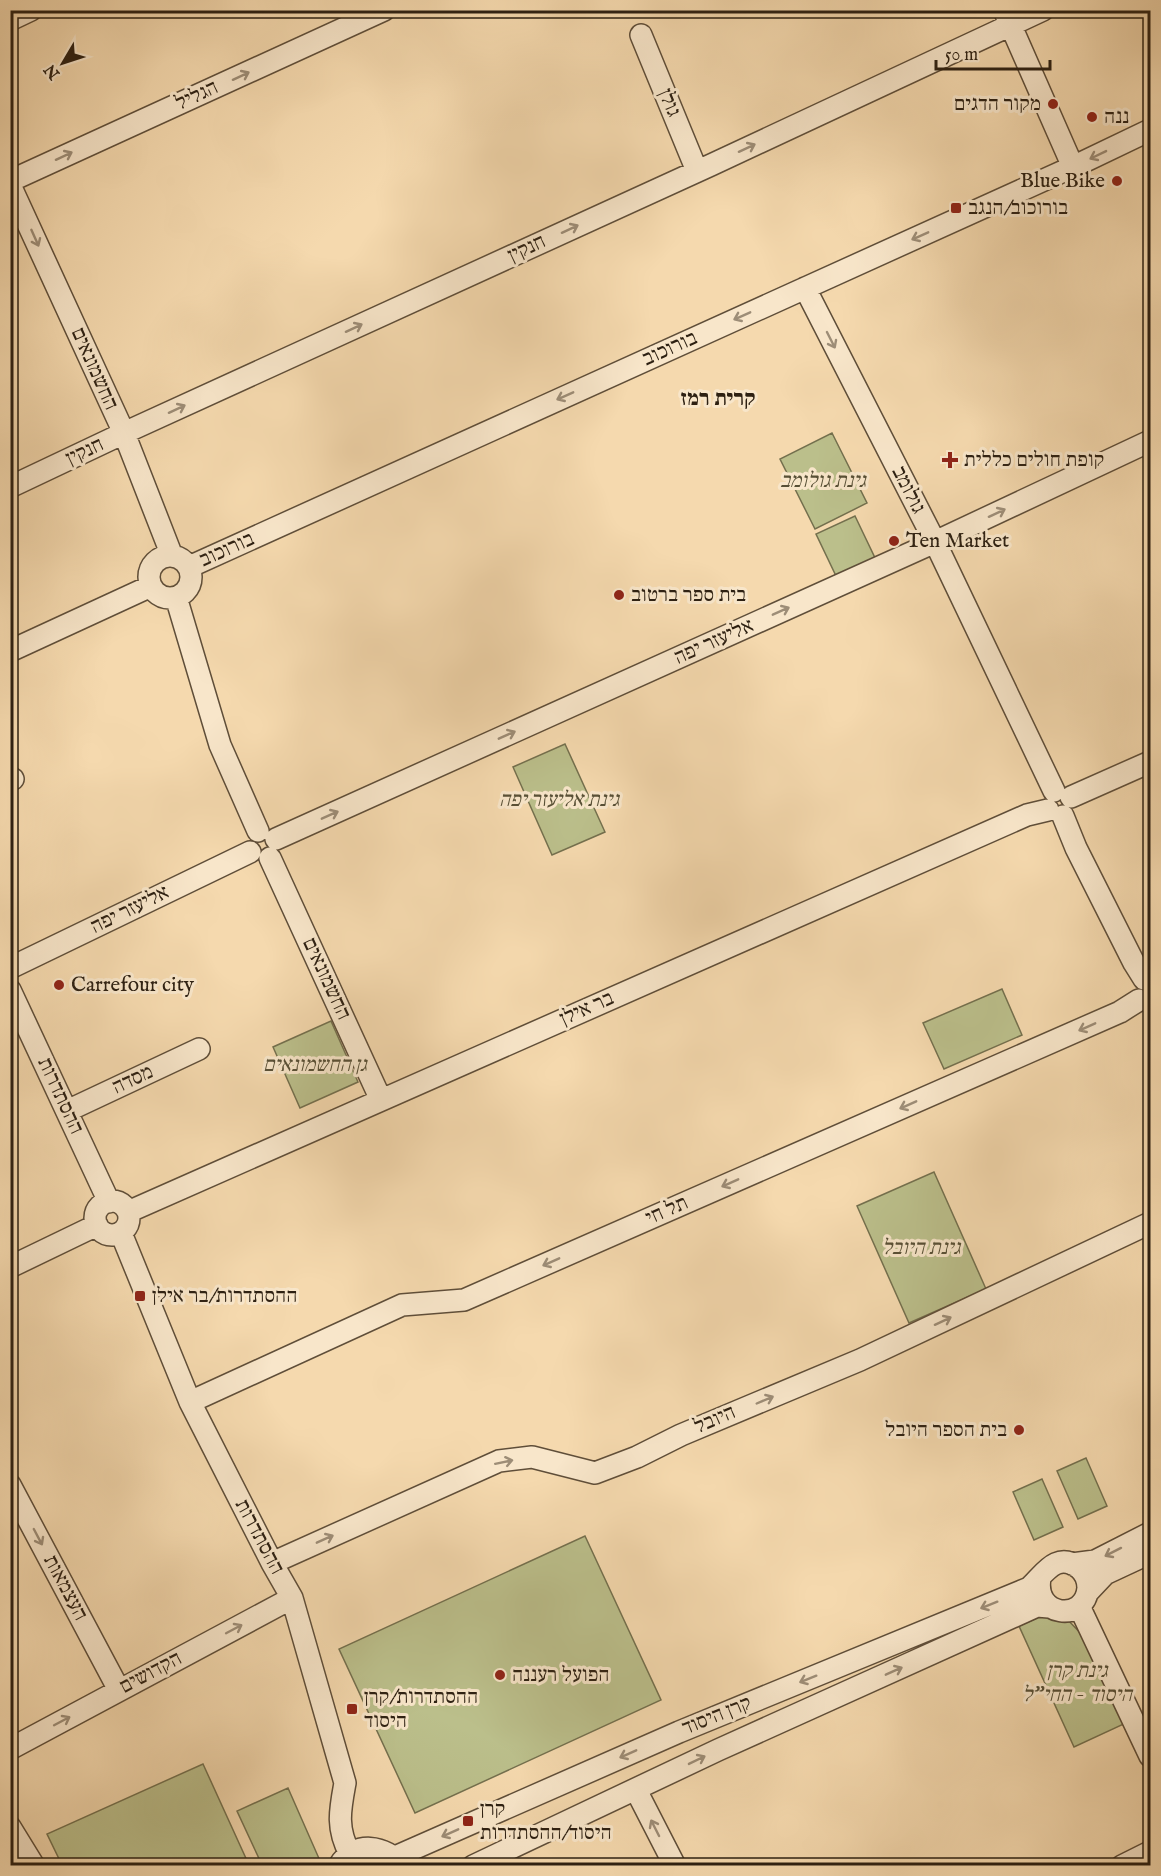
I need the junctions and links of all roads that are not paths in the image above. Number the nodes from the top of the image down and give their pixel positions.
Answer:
1 (31, 10) edge
2 (384, 10) edge
3 (1043, 10) edge
4 (1007, 19) edge
5 (10, 20) edge
6 (640, 36) dead end
7 (1150, 130) edge
8 (1073, 167) junction
9 (697, 171) junction
10 (10, 183) edge
11 (804, 288) junction
12 (124, 434) junction
13 (1150, 441) edge
14 (10, 487) edge
15 (935, 542) junction
16 (180, 561) junction
17 (151, 586) junction
18 (176, 597) junction
19 (10, 651) edge
20 (1150, 762) edge
21 (1059, 804) junction
22 (268, 843) junction
23 (10, 968) edge
24 (1147, 977) edge
25 (10, 990) edge
26 (1145, 1005) edge
27 (199, 1049) dead end
28 (381, 1100) junction
29 (67, 1111) junction
30 (109, 1202) junction
31 (128, 1212) junction
32 (1150, 1222) edge
33 (97, 1225) junction
34 (121, 1233) junction
35 (10, 1267) edge
36 (190, 1402) junction
37 (10, 1485) edge
38 (1150, 1533) edge
39 (1150, 1553) edge
40 (272, 1563) junction
41 (1072, 1564) junction
42 (1040, 1578) junction
43 (292, 1598) junction
44 (1083, 1599) junction
45 (1049, 1607) junction
46 (119, 1690) junction
47 (10, 1749) edge
48 (1150, 1756) edge
49 (636, 1790) junction
50 (10, 1827) edge
51 (1150, 1852) edge
52 (344, 1860) edge
53 (399, 1861) edge
54 (33, 1866) edge
55 (474, 1866) edge
56 (675, 1866) edge
57 (1122, 1866) edge

1 - 5 street
10 -> 2 street, הגליל
3 - 4 street, חנקין
4 - 8 street
9 -> 4 street, חנקין
6 - 9 street, גולן
7 -> 8 street, בורוכוב
8 -> 11 street, בורוכוב
12 -> 9 street, חנקין
10 -> 12 street, החשמונאים
11 -> 15 street, גולומב
11 -> 16 street, בורוכוב
12 - 14 street, חנקין
12 - 16 street, החשמונאים
15 -> 13 street, אליעזר יפה
15 - 21 street, גולומב
22 -> 15 street, אליעזר יפה
16 - 17 street
16 - 18 street
17 - 18 street
17 - 19 street
18 - 22 street, החשמונאים
20 - 21 street, בר אילן
21 - 24 street, גולומב
21 - 28 street, בר אילן
22 - 23 street, אליעזר יפה
22 - 28 street, החשמונאים
24 - 26 street
25 - 29 street, ההסתדרות
26 -> 36 street, תל חי
27 - 29 street, מסדה
28 - 31 street, בר אילן
29 - 30 street, ההסתדרות
30 - 31 street
30 - 33 street
31 - 34 street
40 -> 32 street, היובל
33 - 34 street
33 - 35 street
34 - 36 street, ההסתדרות
36 - 40 street, ההסתדרות
37 -> 46 street, העצמאות
38 -> 41 street
39 - 44 street
40 - 43 street, ההסתדרות
41 - 42 street
41 - 44 street
42 - 45 street
42 -> 53 street, קרן היסוד
46 -> 43 street, הקדושים
43 - 52 street, ההסתדרות
44 - 45 street
44 - 48 street
49 -> 45 street, קרן היסוד
47 -> 46 street, הקדושים
49 - 55 street, קרן היסוד
56 -> 49 street
50 - 54 street
51 - 57 street
52 - 53 street

